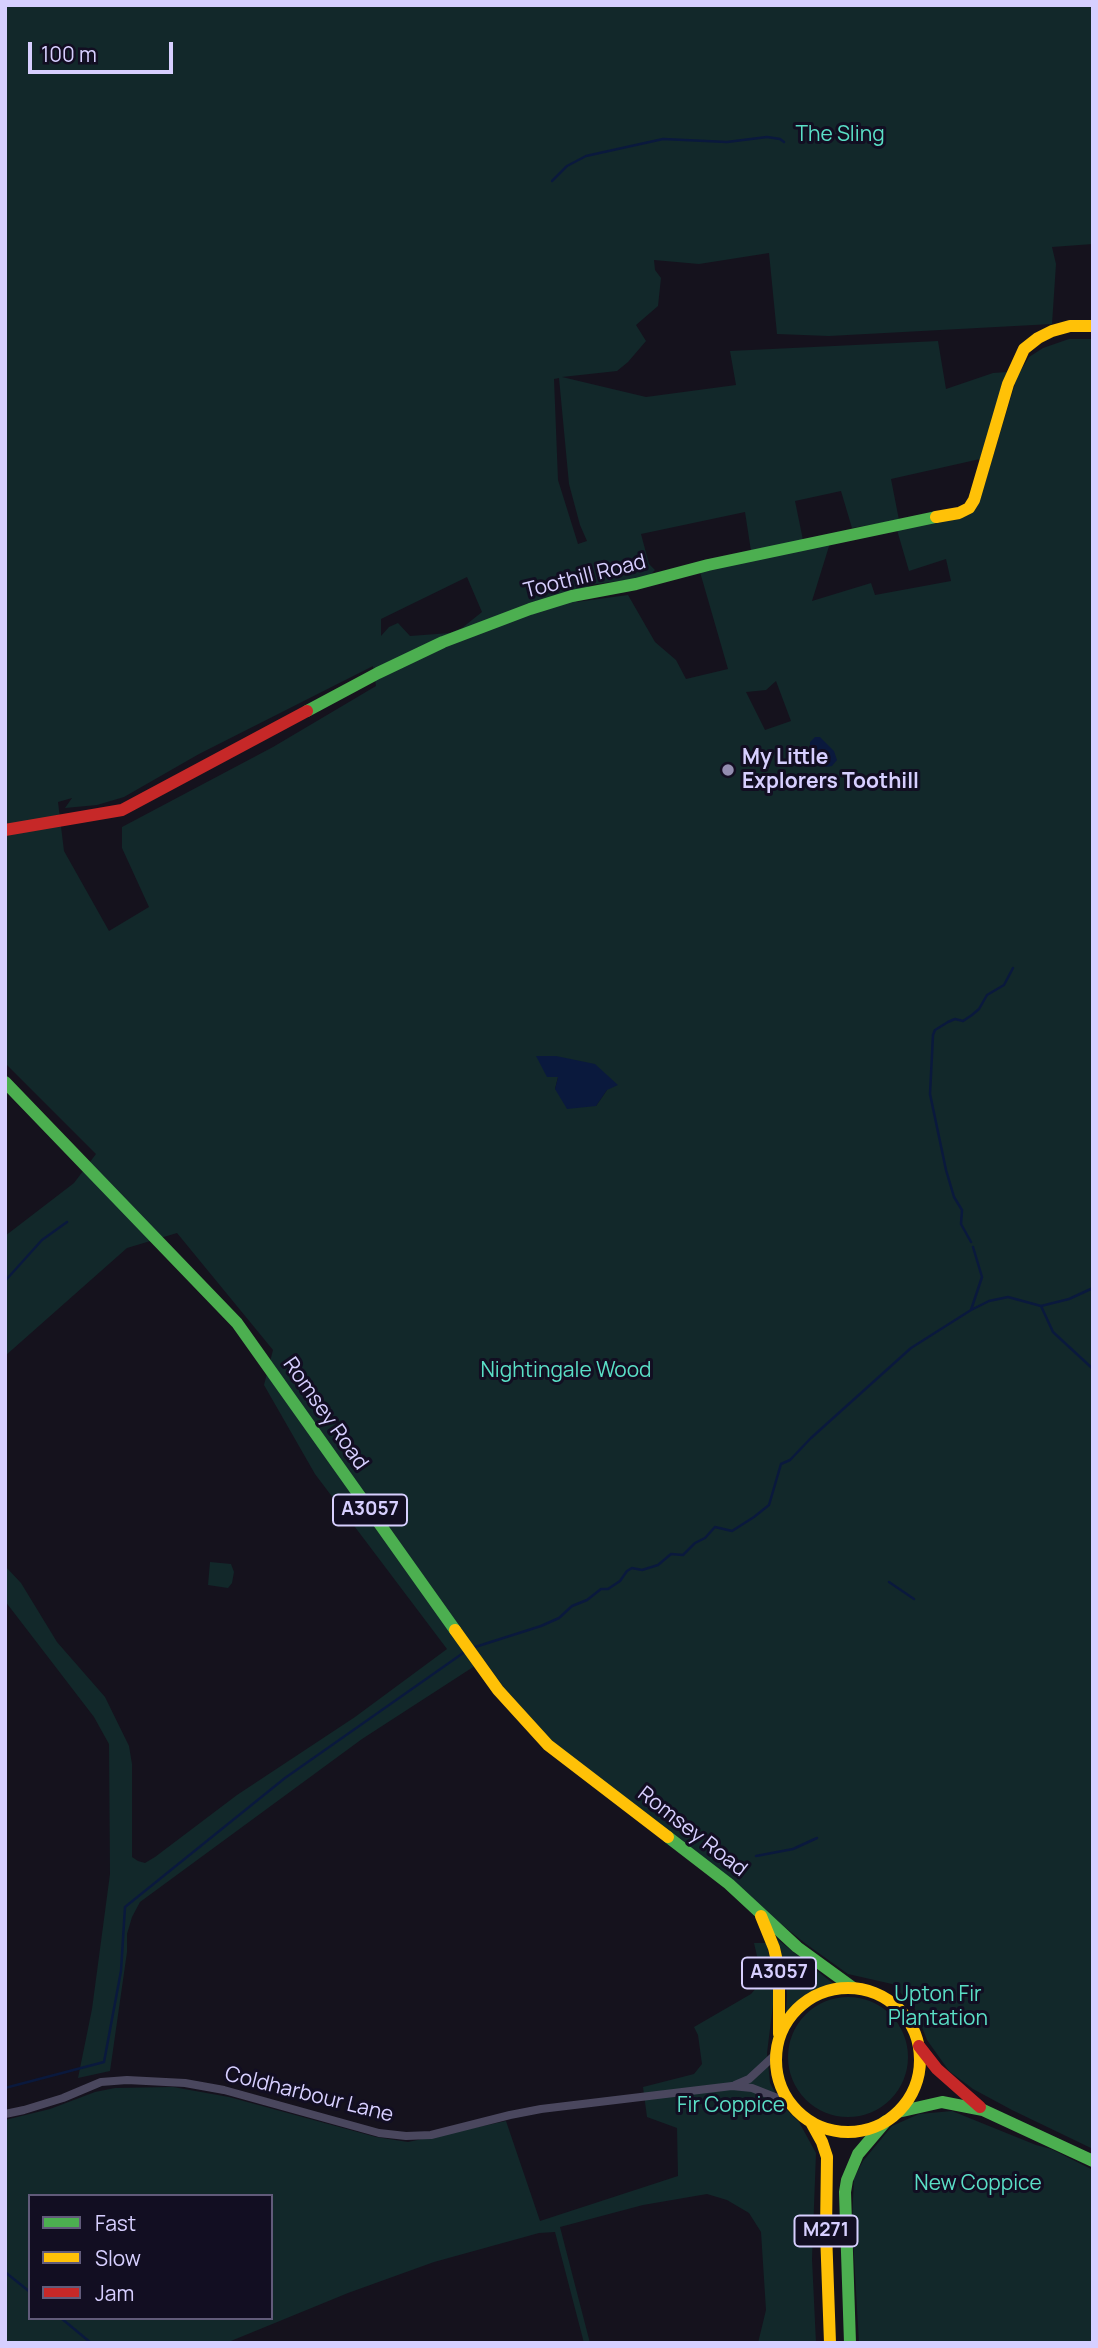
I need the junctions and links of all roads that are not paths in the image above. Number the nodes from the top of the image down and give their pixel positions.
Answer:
1 (1093, 326) edge
2 (5, 830) edge
3 (5, 1082) edge
4 (760, 1912) junction
5 (852, 1987) junction
6 (779, 2038) junction
7 (919, 2046) junction
8 (776, 2054) junction
9 (732, 2086) junction
10 (790, 2103) junction
11 (983, 2110) junction
12 (898, 2112) junction
13 (5, 2114) edge
14 (886, 2121) junction
15 (811, 2122) junction
16 (1093, 2161) edge
17 (830, 2343) edge
18 (850, 2343) edge

1 - 2 main road, Toothill Road
3 - 4 main road, Romsey Road / A3057
4 - 5 main road, Romsey Road / A3057
4 - 6 main road, Romsey Road / A3057
5 - 6 main road
5 - 7 main road
6 - 8 main road
7 - 11 main road
7 - 12 main road
8 - 9 street, Coldharbour Lane
8 - 10 main road
9 - 10 street, Coldharbour Lane
9 - 13 street, Coldharbour Lane
10 - 15 main road
11 - 12 main road
11 - 16 main road
12 - 14 main road
14 - 15 main road
14 - 18 main road, M271
15 - 17 main road, M271

